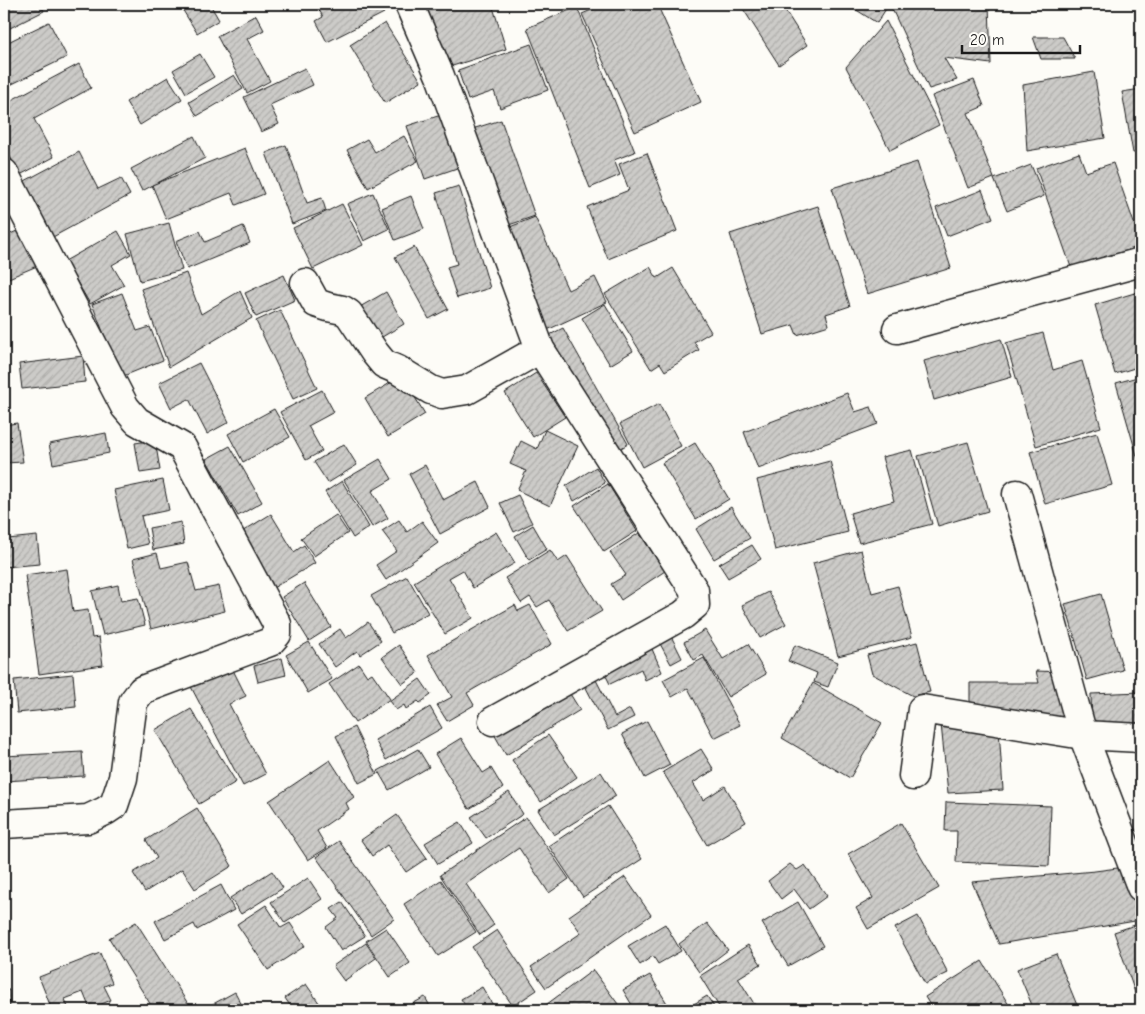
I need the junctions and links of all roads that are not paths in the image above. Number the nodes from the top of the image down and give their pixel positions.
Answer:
1 (409, 4) edge
2 (4, 173) edge
3 (1141, 262) edge
4 (306, 283) dead end
5 (897, 329) dead end
6 (540, 349) junction
7 (1017, 494) dead end
8 (493, 721) dead end
9 (1083, 735) junction
10 (1141, 738) edge
11 (913, 776) dead end
12 (4, 824) edge
13 (1141, 887) edge

1 - 6 street
2 - 12 street
3 - 5 street
4 - 6 street
6 - 8 street
7 - 9 street
9 - 10 street
9 - 11 street
9 - 13 street

